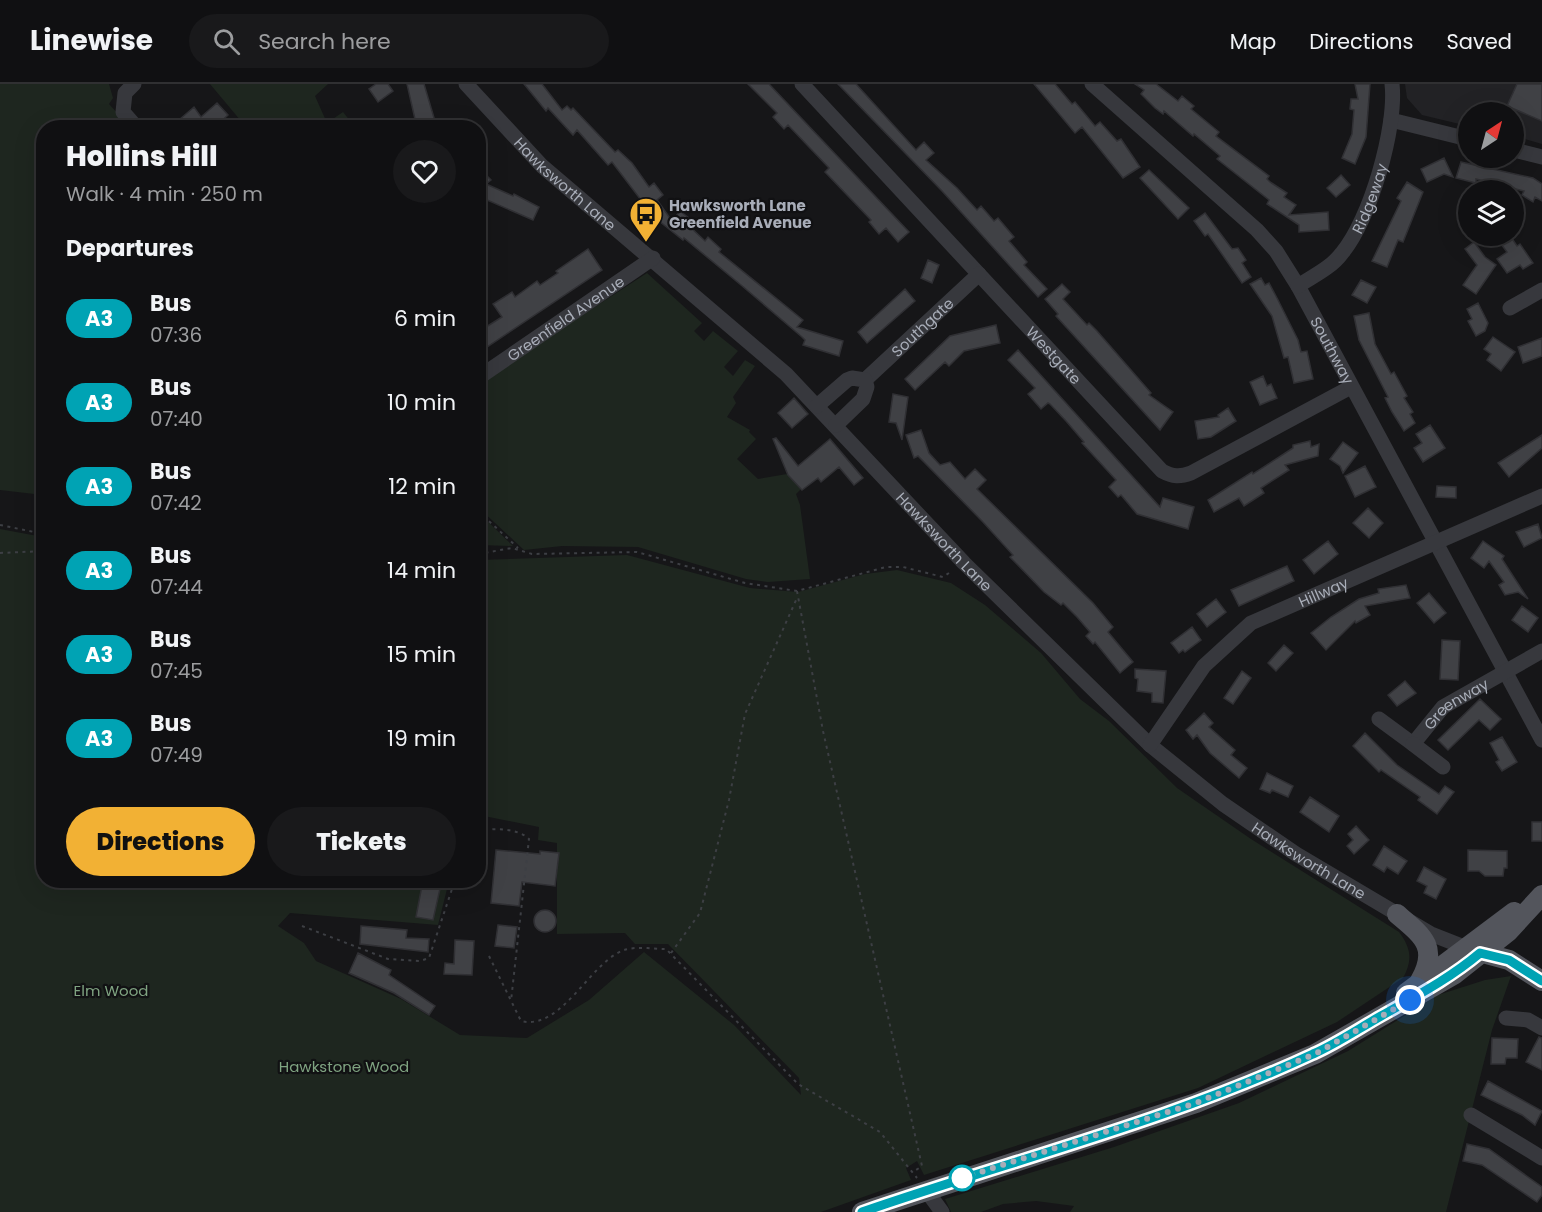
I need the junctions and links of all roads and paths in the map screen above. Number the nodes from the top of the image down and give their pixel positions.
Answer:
1 (466, 84) edge
2 (802, 84) edge
3 (1092, 84) edge
4 (1392, 84) edge
5 (130, 88) edge
6 (130, 120) edge
7 (1391, 120) junction
8 (1458, 137) edge
9 (1524, 152) edge
10 (1542, 157) edge
11 (652, 258) junction
12 (979, 274) junction
13 (1298, 286) junction
14 (1542, 290) edge
15 (1510, 308) dead end
16 (486, 372) edge
17 (865, 380) junction
18 (1351, 387) junction
19 (818, 406) junction
20 (836, 425) junction
21 (1542, 496) edge
22 (486, 518) edge
23 (0, 525) edge
24 (36, 532) edge
25 (1437, 541) junction
26 (519, 549) junction
27 (36, 551) edge
28 (0, 553) edge
29 (486, 553) edge
30 (963, 563) junction
31 (797, 591) junction
32 (798, 597) junction
33 (1542, 651) edge
34 (1505, 670) junction
35 (1379, 719) dead end
36 (1542, 740) edge
37 (1413, 744) junction
38 (1150, 746) junction
39 (1443, 767) dead end
40 (486, 831) edge
41 (452, 888) edge
42 (1537, 898) edge
43 (1397, 914) junction
44 (1519, 921) junction
45 (302, 926) dead end
46 (1472, 950) junction
47 (671, 954) junction
48 (489, 956) dead end
49 (1537, 977) edge
50 (1420, 981) junction
51 (511, 1001) junction
52 (1393, 1009) junction
53 (1506, 1018) dead end
54 (1542, 1028) edge
55 (1471, 1115) dead end
56 (1542, 1158) edge
57 (913, 1172) junction
58 (926, 1190) junction
59 (862, 1212) edge
60 (942, 1212) edge

1 - 11 street, Hawksworth Lane
2 - 12 street, Westgate
3 - 13 street, Southway
4 - 7 street, Ridgeway
5 - 6 street
7 - 8 street
7 - 13 street, Ridgeway
9 - 10 street
11 - 16 street, Greenfield Avenue
11 - 19 street, Hawksworth Lane
12 - 17 street, Southgate
12 - 18 street, Westgate
13 - 18 street, Southway
14 - 15 street
17 - 19 street, Southgate
17 - 20 street, Southgate
18 - 25 street, Southway
19 - 20 street, Hawksworth Lane
20 - 30 street, Hawksworth Lane
21 - 25 street, Hillway
22 - 26 path
23 - 24 path
25 - 34 street, Southway
25 - 38 street, Hillway
26 - 29 path
26 - 31 path
27 - 28 path
30 - 31 path
30 - 38 street, Hawksworth Lane
31 - 32 path
32 - 47 path
32 - 57 path
33 - 34 street
34 - 36 street, Southway
34 - 37 street, Greenway
35 - 37 street, Greenway
37 - 39 street, Greenway
38 - 43 street, Hawksworth Lane
40 - 51 path
41 - 45 path
42 - 44 main road
42 - 46 main road
43 - 46 street, Hawksworth Lane
43 - 50 main road
44 - 46 main road
44 - 49 main road
46 - 49 main road
46 - 50 main road
46 - 52 main road
47 - 51 path
47 - 57 path
48 - 51 path
50 - 52 main road
52 - 58 main road
53 - 54 street
55 - 56 street
57 - 58 path
58 - 59 main road
58 - 60 street

